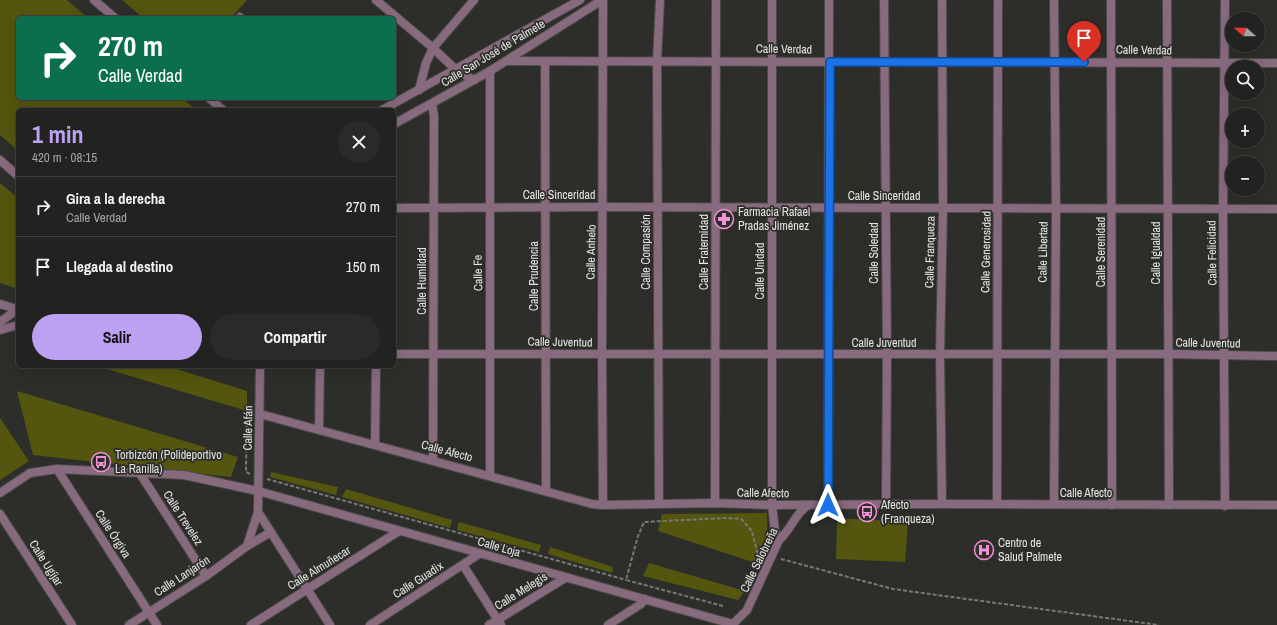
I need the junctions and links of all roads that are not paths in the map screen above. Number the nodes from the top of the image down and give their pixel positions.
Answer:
1 (94, 0) edge
2 (376, 0) edge
3 (474, 0) edge
4 (580, 0) edge
5 (603, 0) edge
6 (660, 0) edge
7 (716, 0) edge
8 (772, 0) edge
9 (829, 0) edge
10 (884, 0) edge
11 (942, 0) edge
12 (998, 0) edge
13 (1054, 0) edge
14 (1112, 0) edge
15 (1167, 0) edge
16 (1225, 0) edge
17 (113, 16) edge
18 (395, 16) edge
19 (396, 17) edge
20 (433, 48) junction
21 (603, 60) junction
22 (506, 61) junction
23 (546, 61) junction
24 (657, 61) junction
25 (716, 61) junction
26 (772, 61) junction
27 (885, 61) junction
28 (942, 61) junction
29 (1112, 61) junction
30 (830, 62) junction
31 (998, 62) junction
32 (1055, 62) junction
33 (1167, 62) junction
34 (1224, 62) junction
35 (1277, 63) edge
36 (456, 70) junction
37 (490, 71) junction
38 (474, 80) junction
39 (419, 90) junction
40 (211, 100) edge
41 (432, 104) junction
42 (221, 108) edge
43 (386, 108) edge
44 (396, 123) edge
45 (0, 160) edge
46 (16, 174) edge
47 (434, 207) junction
48 (489, 207) junction
49 (547, 207) junction
50 (604, 207) junction
51 (658, 207) junction
52 (716, 207) junction
53 (830, 207) junction
54 (396, 208) edge
55 (772, 208) junction
56 (886, 208) junction
57 (943, 208) junction
58 (999, 208) junction
59 (1056, 209) junction
60 (1113, 209) junction
61 (1168, 209) junction
62 (1224, 209) junction
63 (1277, 210) edge
64 (0, 304) edge
65 (16, 308) edge
66 (16, 310) edge
67 (0, 322) edge
68 (16, 326) edge
69 (0, 330) edge
70 (491, 353) junction
71 (396, 354) edge
72 (434, 354) junction
73 (546, 354) junction
74 (602, 354) junction
75 (715, 354) junction
76 (773, 354) junction
77 (887, 354) junction
78 (1113, 354) junction
79 (1169, 354) junction
80 (658, 355) junction
81 (828, 355) junction
82 (940, 355) junction
83 (997, 355) junction
84 (1054, 356) junction
85 (1225, 356) junction
86 (1277, 356) edge
87 (260, 368) edge
88 (320, 368) edge
89 (376, 368) edge
90 (257, 414) junction
91 (319, 429) junction
92 (375, 444) junction
93 (433, 459) junction
94 (57, 469) junction
95 (139, 472) junction
96 (490, 475) junction
97 (258, 491) junction
98 (546, 491) junction
99 (0, 493) edge
100 (715, 503) junction
101 (659, 504) junction
102 (942, 504) junction
103 (997, 504) junction
104 (1054, 504) junction
105 (603, 505) junction
106 (828, 505) junction
107 (1112, 505) junction
108 (1169, 505) junction
109 (1277, 505) edge
110 (772, 506) junction
111 (807, 506) junction
112 (886, 506) junction
113 (1226, 506) junction
114 (258, 512) junction
115 (0, 514) edge
116 (399, 531) junction
117 (271, 532) junction
118 (779, 540) junction
119 (247, 546) junction
120 (479, 554) junction
121 (463, 565) junction
122 (206, 576) junction
123 (565, 578) junction
124 (307, 590) junction
125 (645, 599) junction
126 (149, 612) junction
127 (500, 622) edge
128 (72, 625) edge
129 (129, 625) edge
130 (157, 625) edge
131 (251, 625) edge
132 (330, 625) edge
133 (370, 625) edge
134 (489, 625) edge
135 (608, 625) edge
136 (732, 625) edge

1 - 17 street
2 - 18 street
3 - 20 street
4 - 36 street, Calle San José de Palmete
5 - 21 street, Calle Anhelo
5 - 22 street, Calle San José de Palmete
6 - 24 street, Calle Compasión
7 - 25 street, Calle Fraternidad
8 - 26 street, Calle Unidad
9 - 30 street
10 - 27 street, Calle Soledad
11 - 28 street, Calle Franqueza
12 - 31 street, Calle Generosidad
13 - 32 street, Calle Libertad
14 - 29 street, Calle Serenidad
15 - 33 street, Calle Igualdad
16 - 34 street, Calle Felicidad
19 - 20 street
20 - 36 street
20 - 39 street
21 - 23 street, Calle Verdad
21 - 24 street, Calle Verdad
21 - 50 street, Calle Anhelo
22 - 23 street, Calle Verdad
22 - 37 street, Calle San José de Palmete
23 - 49 street, Calle Prudencia
24 - 25 street, Calle Verdad
24 - 51 street, Calle Compasión
25 - 26 street, Calle Verdad
25 - 52 street, Calle Fraternidad
26 - 30 street, Calle Verdad
26 - 55 street, Calle Unidad
27 - 28 street, Calle Verdad
27 - 30 street, Calle Verdad
27 - 56 street, Calle Soledad
28 - 31 street, Calle Verdad
28 - 57 street, Calle Franqueza
29 - 32 street, Calle Verdad
29 - 33 street, Calle Verdad
29 - 60 street, Calle Serenidad
30 - 53 street
31 - 32 street, Calle Verdad
31 - 58 street, Calle Generosidad
32 - 59 street, Calle Libertad
33 - 34 street, Calle Verdad
33 - 61 street, Calle Igualdad
34 - 35 street, Calle Verdad
34 - 62 street, Calle Felicidad
36 - 38 street
36 - 39 street, Calle San José de Palmete
37 - 38 street, Calle San José de Palmete
37 - 48 street, Calle Fe
38 - 41 street, Calle San José de Palmete
39 - 43 street, Calle San José de Palmete
40 - 42 street
41 - 44 street, Calle San José de Palmete
41 - 47 street, Calle Humildad
45 - 46 street
47 - 48 street, Calle Sinceridad
47 - 54 street, Calle Sinceridad
47 - 72 street, Calle Humildad
48 - 49 street, Calle Sinceridad
48 - 70 street, Calle Fe
49 - 50 street, Calle Sinceridad
49 - 73 street, Calle Prudencia
50 - 51 street, Calle Sinceridad
50 - 74 street, Calle Anhelo
51 - 52 street, Calle Sinceridad
51 - 80 street, Calle Compasión
52 - 55 street, Calle Sinceridad
52 - 75 street, Calle Fraternidad
53 - 55 street, Calle Sinceridad
53 - 56 street, Calle Sinceridad
53 - 81 street
55 - 76 street, Calle Unidad
56 - 57 street, Calle Sinceridad
56 - 77 street, Calle Soledad
57 - 58 street, Calle Sinceridad
57 - 82 street, Calle Franqueza
58 - 59 street, Calle Sinceridad
58 - 83 street, Calle Generosidad
59 - 60 street, Calle Sinceridad
59 - 84 street, Calle Libertad
60 - 61 street, Calle Sinceridad
60 - 78 street, Calle Serenidad
61 - 62 street, Calle Sinceridad
61 - 79 street, Calle Igualdad
62 - 63 street, Calle Sinceridad
62 - 85 street, Calle Felicidad
64 - 65 street
66 - 67 street
68 - 69 street
70 - 72 street, Calle Juventud
70 - 73 street, Calle Juventud
70 - 96 street, Calle Fe
71 - 72 street, Calle Juventud
72 - 93 street, Calle Humildad
73 - 74 street, Calle Juventud
73 - 98 street, Calle Prudencia
74 - 80 street, Calle Juventud
74 - 105 street, Calle Anhelo
75 - 76 street, Calle Juventud
75 - 80 street, Calle Juventud
75 - 100 street, Calle Fraternidad
76 - 81 street, Calle Juventud
76 - 110 street, Calle Unidad
77 - 81 street, Calle Juventud
77 - 82 street, Calle Juventud
77 - 112 street, Calle Soledad
78 - 79 street, Calle Juventud
78 - 84 street, Calle Juventud
78 - 107 street, Calle Serenidad
79 - 85 street, Calle Juventud
79 - 108 street, Calle Igualdad
80 - 101 street, Calle Compasión
81 - 106 street
82 - 83 street, Calle Juventud
82 - 102 street, Calle Franqueza
83 - 84 street, Calle Juventud
83 - 103 street, Calle Generosidad
84 - 104 street, Calle Libertad
85 - 86 street, Calle Juventud
85 - 113 street, Calle Felicidad
87 - 90 street, Calle Afán
88 - 91 street
89 - 92 street
90 - 91 street, Calle Afecto
90 - 97 street, Calle Afán
91 - 92 street, Calle Afecto
92 - 93 street, Calle Afecto
93 - 96 street, Calle Afecto
94 - 95 street, Calle Loja
94 - 99 street, Calle Loja
94 - 126 street, Calle Órgiva
95 - 97 street, Calle Loja
95 - 122 street, Calle Trevelez
96 - 98 street, Calle Afecto
97 - 114 street
97 - 116 street, Calle Loja
98 - 105 street, Calle Afecto
100 - 101 street, Calle Afecto
100 - 110 street, Calle Afecto
101 - 105 street, Calle Afecto
102 - 103 street, Calle Afecto
102 - 112 street, Calle Afecto
103 - 104 street, Calle Afecto
104 - 107 street, Calle Afecto
106 - 111 street, Calle Afecto
106 - 112 street, Calle Afecto
107 - 108 street, Calle Afecto
108 - 113 street, Calle Afecto
109 - 113 street, Calle Afecto
110 - 111 street, Calle Afecto
110 - 118 street, Calle Unidad
111 - 118 street, Calle Salobreña
114 - 117 street
114 - 119 street
115 - 128 street, Calle Ugíjar
116 - 120 street, Calle Loja
116 - 124 street, Calle Almuñecar
117 - 119 street, Calle Lanjarón
117 - 124 street
118 - 136 street, Calle Salobreña
119 - 122 street, Calle Lanjarón
120 - 121 street, Calle Guadix
120 - 123 street, Calle Loja
121 - 127 street
121 - 133 street, Calle Guadix
122 - 126 street, Calle Lanjarón
123 - 125 street, Calle Loja
123 - 127 street, Calle Melegis
124 - 131 street, Calle Almuñecar
124 - 132 street
125 - 135 street
125 - 136 street, Calle Loja
126 - 129 street, Calle Lanjarón
126 - 130 street, Calle Órgiva
127 - 134 street, Calle Melegis

